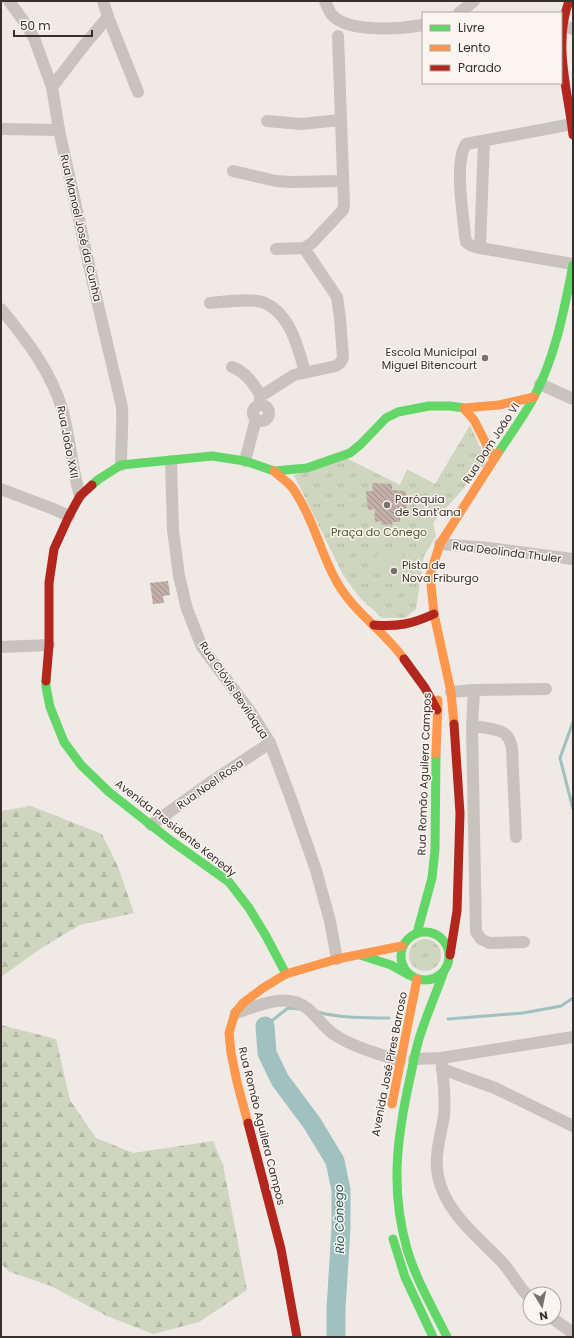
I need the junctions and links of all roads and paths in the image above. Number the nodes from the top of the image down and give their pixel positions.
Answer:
1 (9, 1) edge
2 (103, 1) edge
3 (325, 1) edge
4 (474, 1) edge
5 (569, 1) edge
6 (460, 12) edge
7 (108, 17) junction
8 (422, 26) edge
9 (567, 27) edge
10 (338, 36) dead end
11 (52, 88) junction
12 (138, 92) dead end
13 (340, 120) junction
14 (267, 121) dead end
15 (1, 129) edge
16 (59, 130) junction
17 (572, 130) edge
18 (484, 141) junction
19 (233, 171) dead end
20 (343, 181) junction
21 (304, 248) junction
22 (480, 248) junction
23 (276, 249) dead end
24 (573, 264) edge
25 (210, 303) dead end
26 (1, 309) edge
27 (232, 367) dead end
28 (304, 372) junction
29 (540, 384) junction
30 (534, 397) junction
31 (573, 399) edge
32 (260, 400) junction
33 (464, 408) junction
34 (494, 459) junction
35 (171, 461) junction
36 (245, 461) junction
37 (121, 465) junction
38 (274, 471) junction
39 (1, 489) edge
40 (80, 496) junction
41 (69, 516) junction
42 (440, 544) junction
43 (573, 560) edge
44 (434, 614) junction
45 (374, 625) junction
46 (49, 645) junction
47 (1, 647) edge
48 (442, 654) junction
49 (546, 689) dead end
50 (474, 690) junction
51 (451, 692) junction
52 (437, 710) junction
53 (472, 726) junction
54 (270, 743) junction
55 (151, 825) junction
56 (516, 837) dead end
57 (417, 933) junction
58 (524, 942) dead end
59 (402, 946) junction
60 (360, 955) junction
61 (450, 955) junction
62 (337, 959) junction
63 (444, 971) junction
64 (286, 974) junction
65 (413, 977) junction
66 (235, 1013) junction
67 (573, 1037) edge
68 (414, 1059) junction
69 (400, 1061) junction
70 (441, 1063) junction
71 (390, 1115) dead end
72 (573, 1126) edge
73 (391, 1230) dead end
74 (522, 1288) edge
75 (562, 1325) edge
76 (573, 1332) edge
77 (297, 1337) edge
78 (433, 1337) edge
79 (447, 1337) edge

1 - 11 street, Rua Manoel José da Cunha
2 - 7 street
3 - 8 street
4 - 6 street
5 - 9 street
7 - 11 street
7 - 12 street
9 - 17 street
10 - 13 street
11 - 16 street, Rua Manoel José da Cunha
13 - 14 street
13 - 20 street
15 - 16 street
16 - 37 street, Rua Manoel José da Cunha
17 - 18 street
18 - 22 street
18 - 22 street
19 - 20 street
20 - 21 street
21 - 23 street
21 - 28 street
22 - 24 street
24 - 29 street, Rua Dom João VI
25 - 28 street
26 - 40 street, Rua João XXII
27 - 32 street
28 - 32 street
29 - 30 street, Rua Dom João VI
29 - 31 street
30 - 33 street
30 - 34 street, Rua Dom João VI
32 - 36 street
33 - 34 street
33 - 38 street
34 - 42 street, Rua Dom João VI
35 - 36 street
35 - 37 street
35 - 54 street, Rua Clóvis Beviláqua
36 - 38 street
37 - 40 street, Avenida Presidente Kenedy
38 - 45 street
39 - 41 street
40 - 41 street, Avenida Presidente Kenedy
41 - 46 street, Avenida Presidente Kenedy
42 - 43 street, Rua Deolinda Thuler
42 - 44 street, Rua Dom João VI
44 - 45 street
44 - 48 street, Rua Dom João VI
45 - 52 street
46 - 47 street
46 - 55 street, Avenida Presidente Kenedy
48 - 51 street
48 - 52 street, Rua Romão Aguilera Campos
49 - 50 street
50 - 51 street
50 - 53 street
51 - 61 street
52 - 57 street, Rua Romão Aguilera Campos
53 - 56 street
53 - 58 street
54 - 55 street, Rua Noel Rosa
54 - 62 street, Rua Clóvis Beviláqua
55 - 64 street, Avenida Presidente Kenedy
57 - 59 street
57 - 61 street
59 - 60 street, Rua Romão Aguilera Campos
59 - 65 street
60 - 62 street, Rua Romão Aguilera Campos
60 - 65 street
61 - 63 street
62 - 64 street, Rua Romão Aguilera Campos
63 - 65 street
63 - 68 street, Avenida José Pires Barroso
64 - 66 street, Rua Romão Aguilera Campos
65 - 69 street, Avenida José Pires Barroso
66 - 69 street
66 - 77 street, Rua Romão Aguilera Campos
67 - 70 street
68 - 70 street
68 - 79 street, Avenida José Pires Barroso
69 - 71 street, Avenida José Pires Barroso
70 - 72 street
70 - 74 street
73 - 78 street
75 - 76 street

